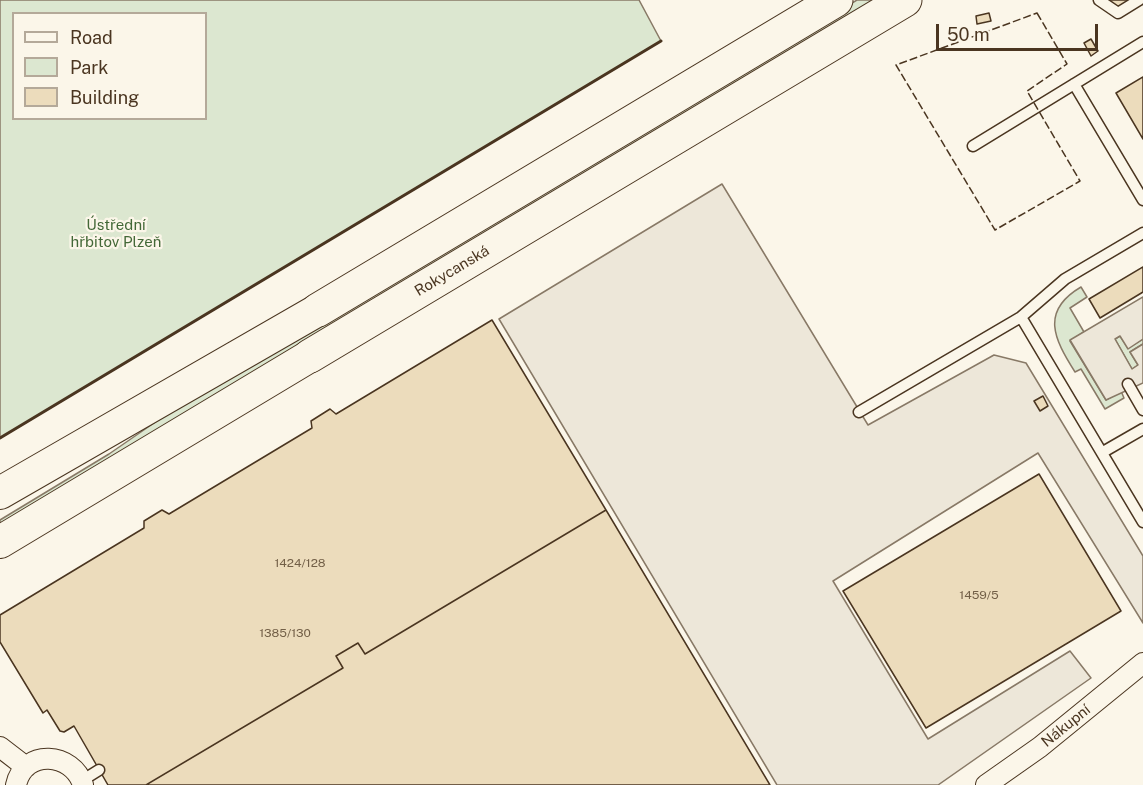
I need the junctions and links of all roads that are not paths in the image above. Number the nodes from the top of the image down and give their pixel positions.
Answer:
1 (836, 0) edge
2 (905, 0) edge
3 (1099, 0) edge
4 (1139, 0) edge
5 (1143, 42) edge
6 (1074, 84) junction
7 (973, 146) dead end
8 (1143, 200) edge
9 (1143, 232) edge
10 (318, 310) joint
11 (1021, 317) junction
12 (310, 356) joint
13 (1128, 384) dead end
14 (1143, 410) edge
15 (859, 412) dead end
16 (1143, 429) edge
17 (1103, 452) junction
18 (0, 493) edge
19 (1143, 522) edge
20 (0, 542) edge
21 (1143, 663) edge
22 (0, 747) edge
23 (26, 767) junction
24 (87, 779) edge
25 (16, 785) edge
26 (986, 785) edge

1 - 10 highway
2 - 12 highway, Rokycanská
3 - 4 lane
5 - 6 lane
6 - 7 lane
6 - 8 lane
9 - 11 lane
10 - 18 main road
11 - 15 lane
11 - 17 lane
12 - 20 main road, Rokycanská
13 - 14 lane
16 - 17 lane
17 - 19 lane
21 - 26 street, Nákupní
22 - 23 street
23 - 24 street
23 - 25 street

